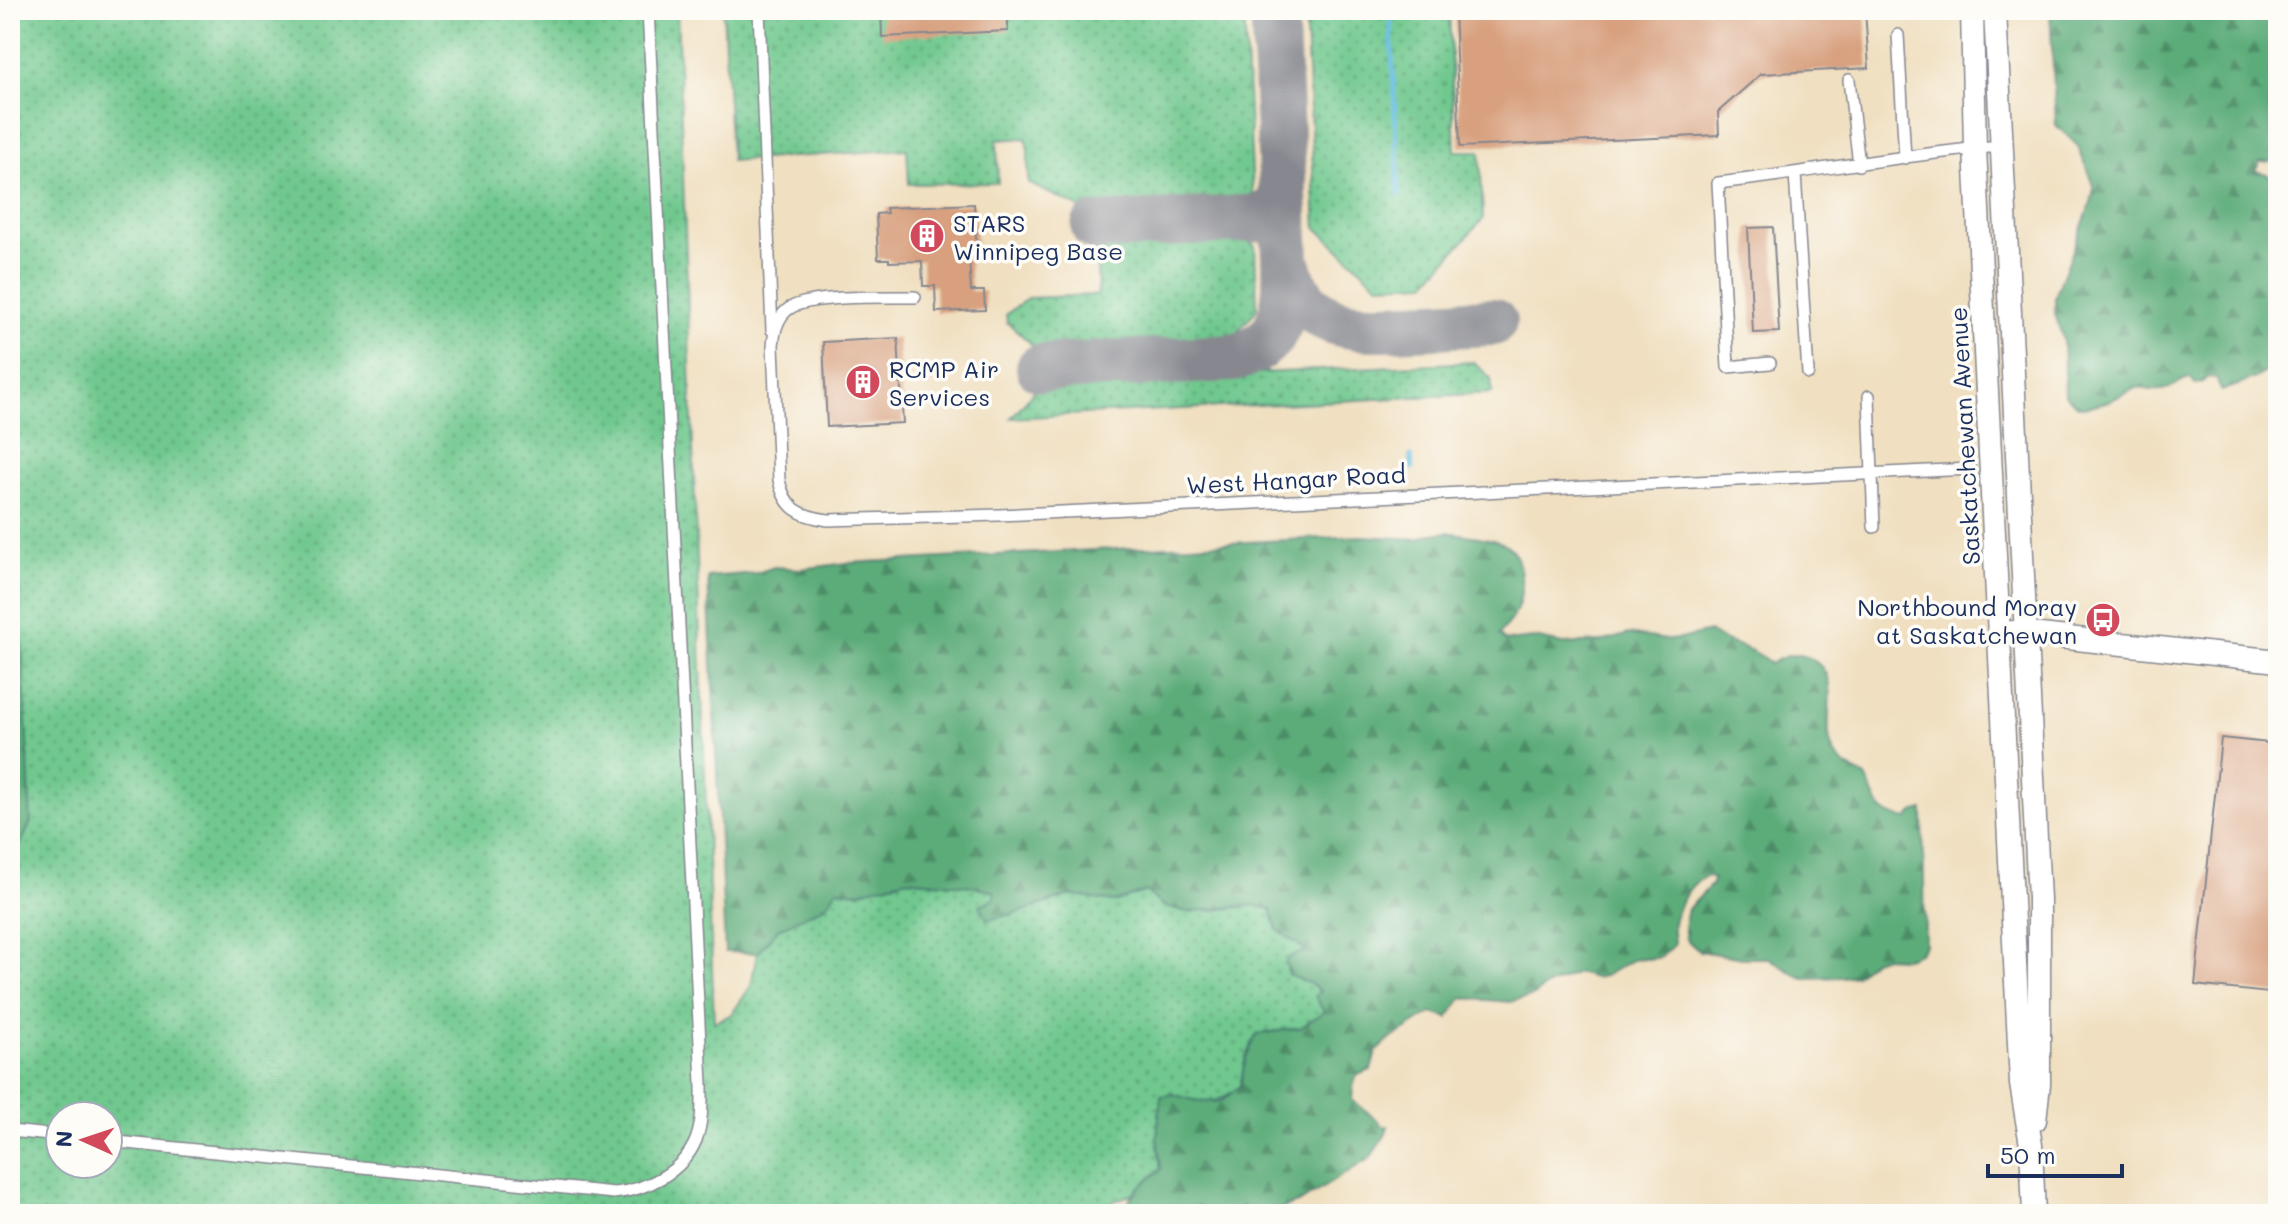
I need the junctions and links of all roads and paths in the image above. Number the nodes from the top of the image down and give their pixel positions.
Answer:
1 (648, 10) edge
2 (759, 10) edge
3 (1972, 10) edge
4 (1995, 10) edge
5 (1898, 35) dead end
6 (1849, 80) dead end
7 (2001, 146) junction
8 (1975, 148) junction
9 (1905, 158) junction
10 (1859, 165) junction
11 (1795, 174) junction
12 (915, 297) dead end
13 (773, 346) junction
14 (1770, 363) dead end
15 (1808, 373) dead end
16 (1869, 396) dead end
17 (1970, 469) dead end
18 (1873, 474) junction
19 (1874, 527) dead end
20 (2000, 632) junction
21 (2027, 633) junction
22 (2278, 661) edge
23 (10, 1131) edge
24 (44, 1134) edge
25 (124, 1143) edge
26 (2031, 1145) junction
27 (2034, 1214) edge

1 - 25 lane
2 - 13 lane, West Hangar Road
3 - 8 street, Saskatchewan Avenue
4 - 7 street, Saskatchewan Avenue
5 - 9 lane
6 - 10 lane
7 - 8 lane
7 - 21 street, Saskatchewan Avenue
8 - 9 lane
8 - 20 street, Saskatchewan Avenue
9 - 10 lane
10 - 11 lane
11 - 14 lane
11 - 15 lane
12 - 13 lane, West Hangar Road
13 - 18 lane, West Hangar Road
16 - 18 lane
17 - 18 lane, West Hangar Road
18 - 19 lane
20 - 21 street
20 - 26 street, Saskatchewan Avenue
21 - 22 street
21 - 26 street, Saskatchewan Avenue
23 - 24 lane
26 - 27 street, Saskatchewan Avenue

